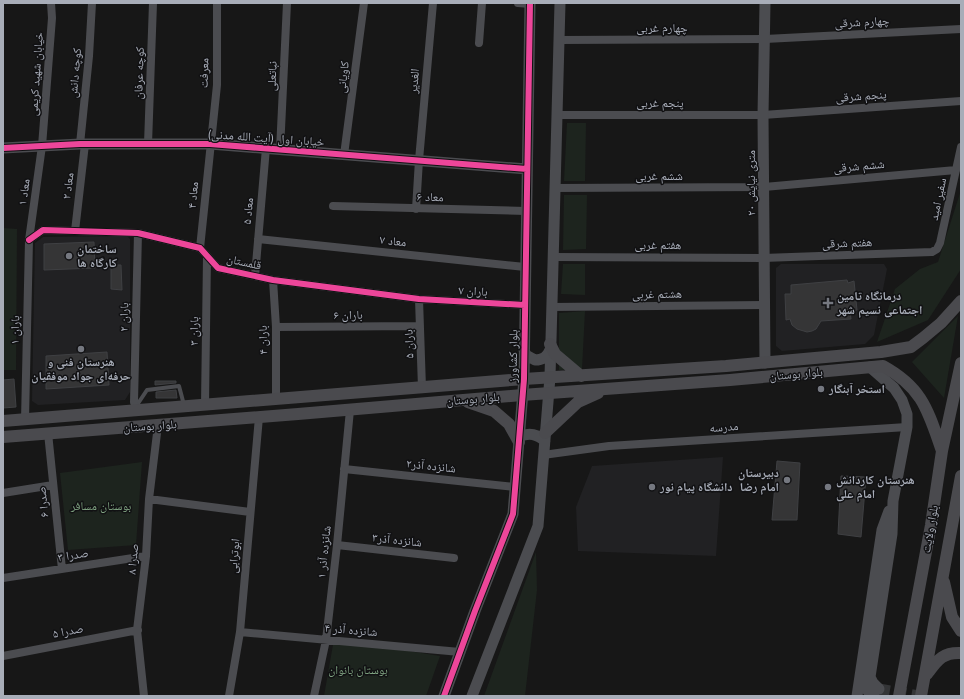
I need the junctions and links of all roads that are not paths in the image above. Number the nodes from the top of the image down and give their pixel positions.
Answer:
1 (51, 3) edge
2 (92, 3) edge
3 (154, 3) edge
4 (218, 3) edge
5 (288, 3) edge
6 (364, 3) edge
7 (434, 3) edge
8 (482, 3) edge
9 (518, 3) edge
10 (560, 3) edge
11 (765, 3) edge
12 (530, 4) edge
13 (961, 29) edge
14 (765, 39) junction
15 (559, 40) junction
16 (479, 43) dead end
17 (961, 101) edge
18 (557, 115) junction
19 (764, 115) junction
20 (82, 144) junction
21 (148, 144) junction
22 (210, 144) junction
23 (42, 146) junction
24 (961, 147) edge
25 (3, 148) edge
26 (266, 148) junction
27 (280, 150) junction
28 (344, 155) junction
29 (419, 160) junction
30 (527, 169) junction
31 (956, 170) junction
32 (764, 187) junction
33 (554, 188) junction
34 (333, 206) dead end
35 (416, 208) junction
36 (526, 211) junction
37 (74, 231) junction
38 (138, 233) junction
39 (258, 239) junction
40 (29, 240) junction
41 (200, 248) junction
42 (932, 252) joint
43 (208, 256) junction
44 (553, 257) junction
45 (764, 258) junction
46 (525, 267) junction
47 (255, 276) junction
48 (273, 280) junction
49 (419, 299) junction
50 (961, 301) edge
51 (525, 305) junction
52 (764, 305) junction
53 (552, 308) junction
54 (420, 326) junction
55 (276, 327) junction
56 (550, 347) junction
57 (524, 350) junction
58 (882, 352) junction
59 (765, 363) junction
60 (961, 363) edge
61 (883, 366) junction
62 (870, 367) junction
63 (581, 376) junction
64 (550, 377) junction
65 (524, 379) junction
66 (422, 388) junction
67 (607, 389) junction
68 (549, 394) junction
69 (522, 395) junction
70 (298, 398) junction
71 (276, 400) junction
72 (463, 400) junction
73 (134, 406) junction
74 (205, 406) junction
75 (185, 407) junction
76 (350, 410) junction
77 (298, 414) junction
78 (259, 417) junction
79 (25, 420) junction
80 (3, 421) edge
81 (158, 425) junction
82 (907, 427) junction
83 (48, 433) junction
84 (3, 437) edge
85 (545, 437) junction
86 (519, 439) junction
87 (942, 451) junction
88 (543, 455) junction
89 (344, 469) junction
90 (961, 476) edge
91 (53, 485) junction
92 (515, 487) junction
93 (3, 493) edge
94 (149, 499) junction
95 (893, 501) junction
96 (250, 512) junction
97 (337, 546) junction
98 (146, 556) junction
99 (454, 558) dead end
100 (62, 569) junction
101 (943, 576) junction
102 (3, 578) edge
103 (138, 630) junction
104 (240, 632) junction
105 (961, 632) edge
106 (326, 640) junction
107 (460, 652) junction
108 (961, 653) edge
109 (3, 656) edge
110 (860, 676) junction
111 (925, 677) junction
112 (876, 692) edge
113 (144, 696) edge
114 (229, 696) edge
115 (314, 696) edge
116 (444, 696) edge
117 (472, 696) edge
118 (857, 696) edge
119 (899, 696) edge
120 (921, 696) edge

1 - 23 street, خیابان شهید کریمی
2 - 20 street, کوچه دانش
3 - 21 street, کوچه عرفان
4 - 22 street, معرفت
5 - 27 street, نباتعلی
6 - 28 street, کاویانی
7 - 29 street, الغدیر
8 - 16 street
9 - 12 street
10 - 15 street
11 - 14 street, ۲۰ متری نیایش
12 - 30 street, بلوار کشاورز
13 - 14 street, چهارم شرقی
14 - 15 street, چهارم غربی
14 - 19 street, ۲۰ متری نیایش
15 - 18 street
17 - 19 street, پنجم شرقی
18 - 19 street, پنجم غربی
18 - 33 street
19 - 32 street, ۲۰ متری نیایش
20 - 21 street, خیابان اول (آیت الله مدنی)
20 - 23 street, خیابان اول (آیت الله مدنی)
20 - 37 street, معاد ۲
21 - 22 street, خیابان اول (آیت الله مدنی)
22 - 26 street, خیابان اول (آیت الله مدنی)
22 - 41 street, معاد ۴
23 - 25 street, خیابان اول (آیت الله مدنی)
23 - 40 street, معاد ۱
24 - 31 street, سفیر امید
26 - 27 street, خیابان اول (آیت الله مدنی)
26 - 39 street, معاد ۵
27 - 28 street, خیابان اول (آیت الله مدنی)
28 - 29 street, خیابان اول (آیت الله مدنی)
29 - 30 street, خیابان اول (آیت الله مدنی)
29 - 35 street, الغدیر
30 - 36 street, بلوار کشاورز
31 - 32 street, ششم شرقی
31 - 42 street, سفیر امید
32 - 33 street, ششم غربی
32 - 45 street, ۲۰ متری نیایش
33 - 44 street
34 - 35 street, معاد ۶
35 - 36 street, معاد ۶
36 - 46 street, بلوار کشاورز
37 - 38 street
37 - 40 street
38 - 41 street
38 - 73 street, باران ۲
39 - 46 street, معاد ۷
39 - 47 street, معاد ۵
40 - 79 street, باران ۱
41 - 43 street, قلمستان
42 - 45 street, هفتم شرقی
43 - 47 street, قلمستان
43 - 74 street, باران ۳
44 - 45 street, هفتم غربی
44 - 53 street
45 - 52 street, ۲۰ متری نیایش
46 - 51 street, بلوار کشاورز
47 - 48 street, قلمستان
48 - 49 street, قلمستان
48 - 55 street, باران ۴
49 - 51 street, باران ۷
49 - 54 street, باران ۵
50 - 58 main road, بلوار بوستان
51 - 57 street, بلوار کشاورز
52 - 53 street, هشتم غربی
52 - 59 street, ۲۰ متری نیایش
53 - 56 street
54 - 55 street, باران ۶
54 - 66 street, باران ۵
55 - 71 street, باران ۴
56 - 57 street
56 - 63 main road
56 - 64 street
57 - 65 street, بلوار کشاورز
58 - 59 main road, بلوار بوستان
58 - 61 main road
59 - 63 main road, بلوار بوستان
60 - 87 main road, بلوار ولایت
61 - 62 main road, بلوار بوستان
61 - 87 main road
62 - 67 main road, بلوار بوستان
62 - 82 street
63 - 64 main road, بلوار بوستان
64 - 65 main road, بلوار بوستان
64 - 68 street
65 - 66 main road, بلوار بوستان
65 - 69 street, بلوار کشاورز
66 - 70 main road, بلوار بوستان
67 - 68 main road, بلوار بوستان
67 - 85 main road
68 - 69 main road, بلوار بوستان
68 - 85 street
69 - 72 main road, بلوار بوستان
69 - 86 street, بلوار کشاورز
70 - 71 main road, بلوار بوستان
70 - 77 main road
71 - 74 main road, بلوار بوستان
72 - 76 main road, بلوار بوستان
72 - 86 main road
73 - 75 main road, بلوار بوستان
73 - 75 lane
73 - 79 main road, بلوار بوستان
74 - 75 main road, بلوار بوستان
76 - 77 main road, بلوار بوستان
76 - 89 street, شانزده آذر ۱
77 - 78 main road, بلوار بوستان
78 - 81 main road, بلوار بوستان
78 - 96 street, ابوترابی
79 - 80 main road, بلوار بوستان
81 - 83 main road, بلوار بوستان
81 - 94 street, صدرا ۸
82 - 88 street, مدرسه
82 - 95 street
83 - 84 main road, بلوار بوستان
83 - 91 street, صدرا ۶
85 - 86 street
85 - 88 street
86 - 92 street, بلوار کشاورز
87 - 119 main road, بلوار ولایت
88 - 117 street
89 - 92 street, شانزده آذر۲
89 - 97 street, شانزده آذر ۱
90 - 101 main road, بلوار ولایت
91 - 93 street
91 - 100 street, صدرا ۶
92 - 107 street, بلوار کشاورز
94 - 96 street
94 - 98 street, صدرا ۸
95 - 110 street
95 - 112 street
96 - 104 street, ابوترابی
97 - 99 street, شانزده آذر۳
97 - 106 street, شانزده آذر ۱
98 - 100 street, صدرا ۳
98 - 103 street, صدرا ۸
100 - 102 street, صدرا ۳
101 - 105 main road
101 - 111 main road, بلوار ولایت
103 - 109 street, صدرا ۵
103 - 113 street, صدرا ۸
104 - 106 street, شانزده آذر ۴
104 - 114 street, ابوترابی
106 - 107 street, شانزده آذر ۴
106 - 115 street, شانزده آذر ۱
107 - 116 street, بلوار کشاورز
108 - 111 main road
110 - 112 street
110 - 118 street
111 - 120 main road, بلوار ولایت

